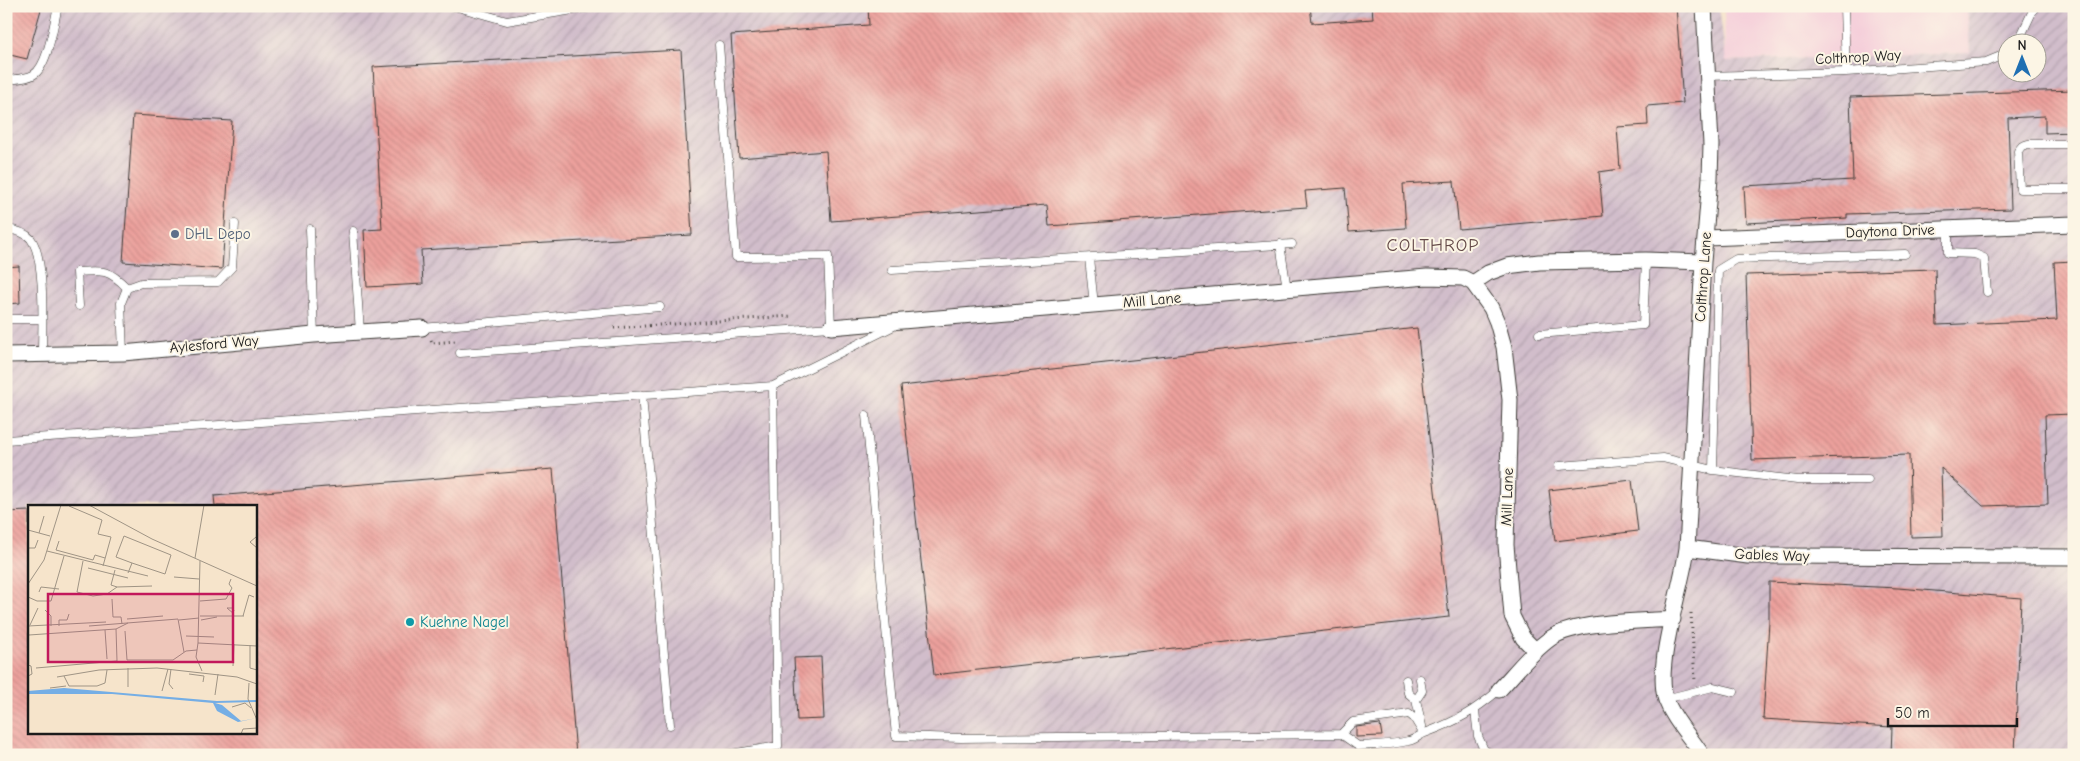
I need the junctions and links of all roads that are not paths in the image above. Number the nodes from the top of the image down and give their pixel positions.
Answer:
1 (58, 6) edge
2 (454, 6) edge
3 (597, 6) edge
4 (1704, 6) edge
5 (1844, 6) edge
6 (2035, 6) edge
7 (2024, 32) edge
8 (720, 45) dead end
9 (1998, 57) edge
10 (1846, 72) junction
11 (1707, 76) junction
12 (6, 80) edge
13 (2074, 144) edge
14 (2074, 189) edge
15 (235, 224) dead end
16 (2074, 224) edge
17 (6, 229) edge
18 (310, 229) dead end
19 (1948, 229) junction
20 (353, 231) dead end
21 (1706, 238) junction
22 (1280, 244) junction
23 (1292, 244) dead end
24 (1904, 254) dead end
25 (1089, 258) junction
26 (1646, 260) junction
27 (1703, 262) junction
28 (892, 270) dead end
29 (1473, 283) junction
30 (127, 288) junction
31 (1286, 289) junction
32 (1987, 292) dead end
33 (1094, 305) junction
34 (78, 306) dead end
35 (660, 307) dead end
36 (6, 319) edge
37 (42, 319) junction
38 (907, 320) junction
39 (831, 327) junction
40 (422, 328) joint
41 (360, 332) junction
42 (1539, 334) dead end
43 (314, 335) junction
44 (123, 353) junction
45 (460, 353) dead end
46 (6, 355) edge
47 (42, 355) junction
48 (773, 386) junction
49 (642, 395) junction
50 (866, 415) dead end
51 (6, 440) edge
52 (1692, 465) junction
53 (1559, 466) dead end
54 (1714, 470) junction
55 (1868, 480) dead end
56 (1687, 548) junction
57 (2074, 557) edge
58 (1673, 619) junction
59 (1536, 651) junction
60 (1420, 679) dead end
61 (1406, 680) dead end
62 (1499, 690) joint
63 (1734, 692) dead end
64 (1665, 698) junction
65 (1416, 700) junction
66 (1474, 711) junction
67 (670, 724) dead end
68 (1423, 733) junction
69 (1341, 734) junction
70 (725, 755) edge
71 (1494, 755) edge
72 (1702, 755) edge

1 - 12 lane
2 - 3 lane
4 - 11 street, Colthrop Lane
5 - 10 lane
6 - 7 lane
8 - 39 lane
9 - 10 lane, Colthrop Way
10 - 11 lane, Colthrop Way
11 - 21 street, Colthrop Lane
13 - 14 lane
15 - 30 lane
16 - 19 street, Daytona Drive
17 - 37 lane
18 - 43 lane
19 - 21 street, Daytona Drive
19 - 32 lane
20 - 41 lane
21 - 27 street, Colthrop Lane
22 - 23 lane
22 - 25 lane
22 - 31 lane
24 - 54 lane
25 - 28 lane
25 - 33 lane
26 - 27 street
26 - 29 street
26 - 42 lane
27 - 52 street, Colthrop Lane
29 - 31 street, Mill Lane
29 - 59 street, Mill Lane
30 - 34 lane
30 - 44 lane
31 - 33 street, Mill Lane
33 - 38 street, Mill Lane
35 - 40 lane
36 - 37 lane
37 - 47 lane
38 - 39 street, Mill Lane
38 - 48 lane
39 - 45 lane
40 - 41 street, Aylesford Way
41 - 43 street, Aylesford Way
43 - 44 street, Aylesford Way
44 - 47 street, Aylesford Way
46 - 47 street, Aylesford Way
48 - 49 lane
48 - 70 lane
49 - 51 lane
49 - 67 lane
50 - 69 lane
52 - 53 lane
52 - 54 lane
52 - 56 street, Colthrop Lane
54 - 55 lane
56 - 57 street, Gables Way
56 - 58 street
58 - 59 street
58 - 64 street
59 - 62 street
60 - 65 lane
61 - 65 lane
62 - 66 lane
63 - 64 lane
64 - 72 street
65 - 68 lane
66 - 68 lane
66 - 71 lane
68 - 69 lane
68 - 69 lane

